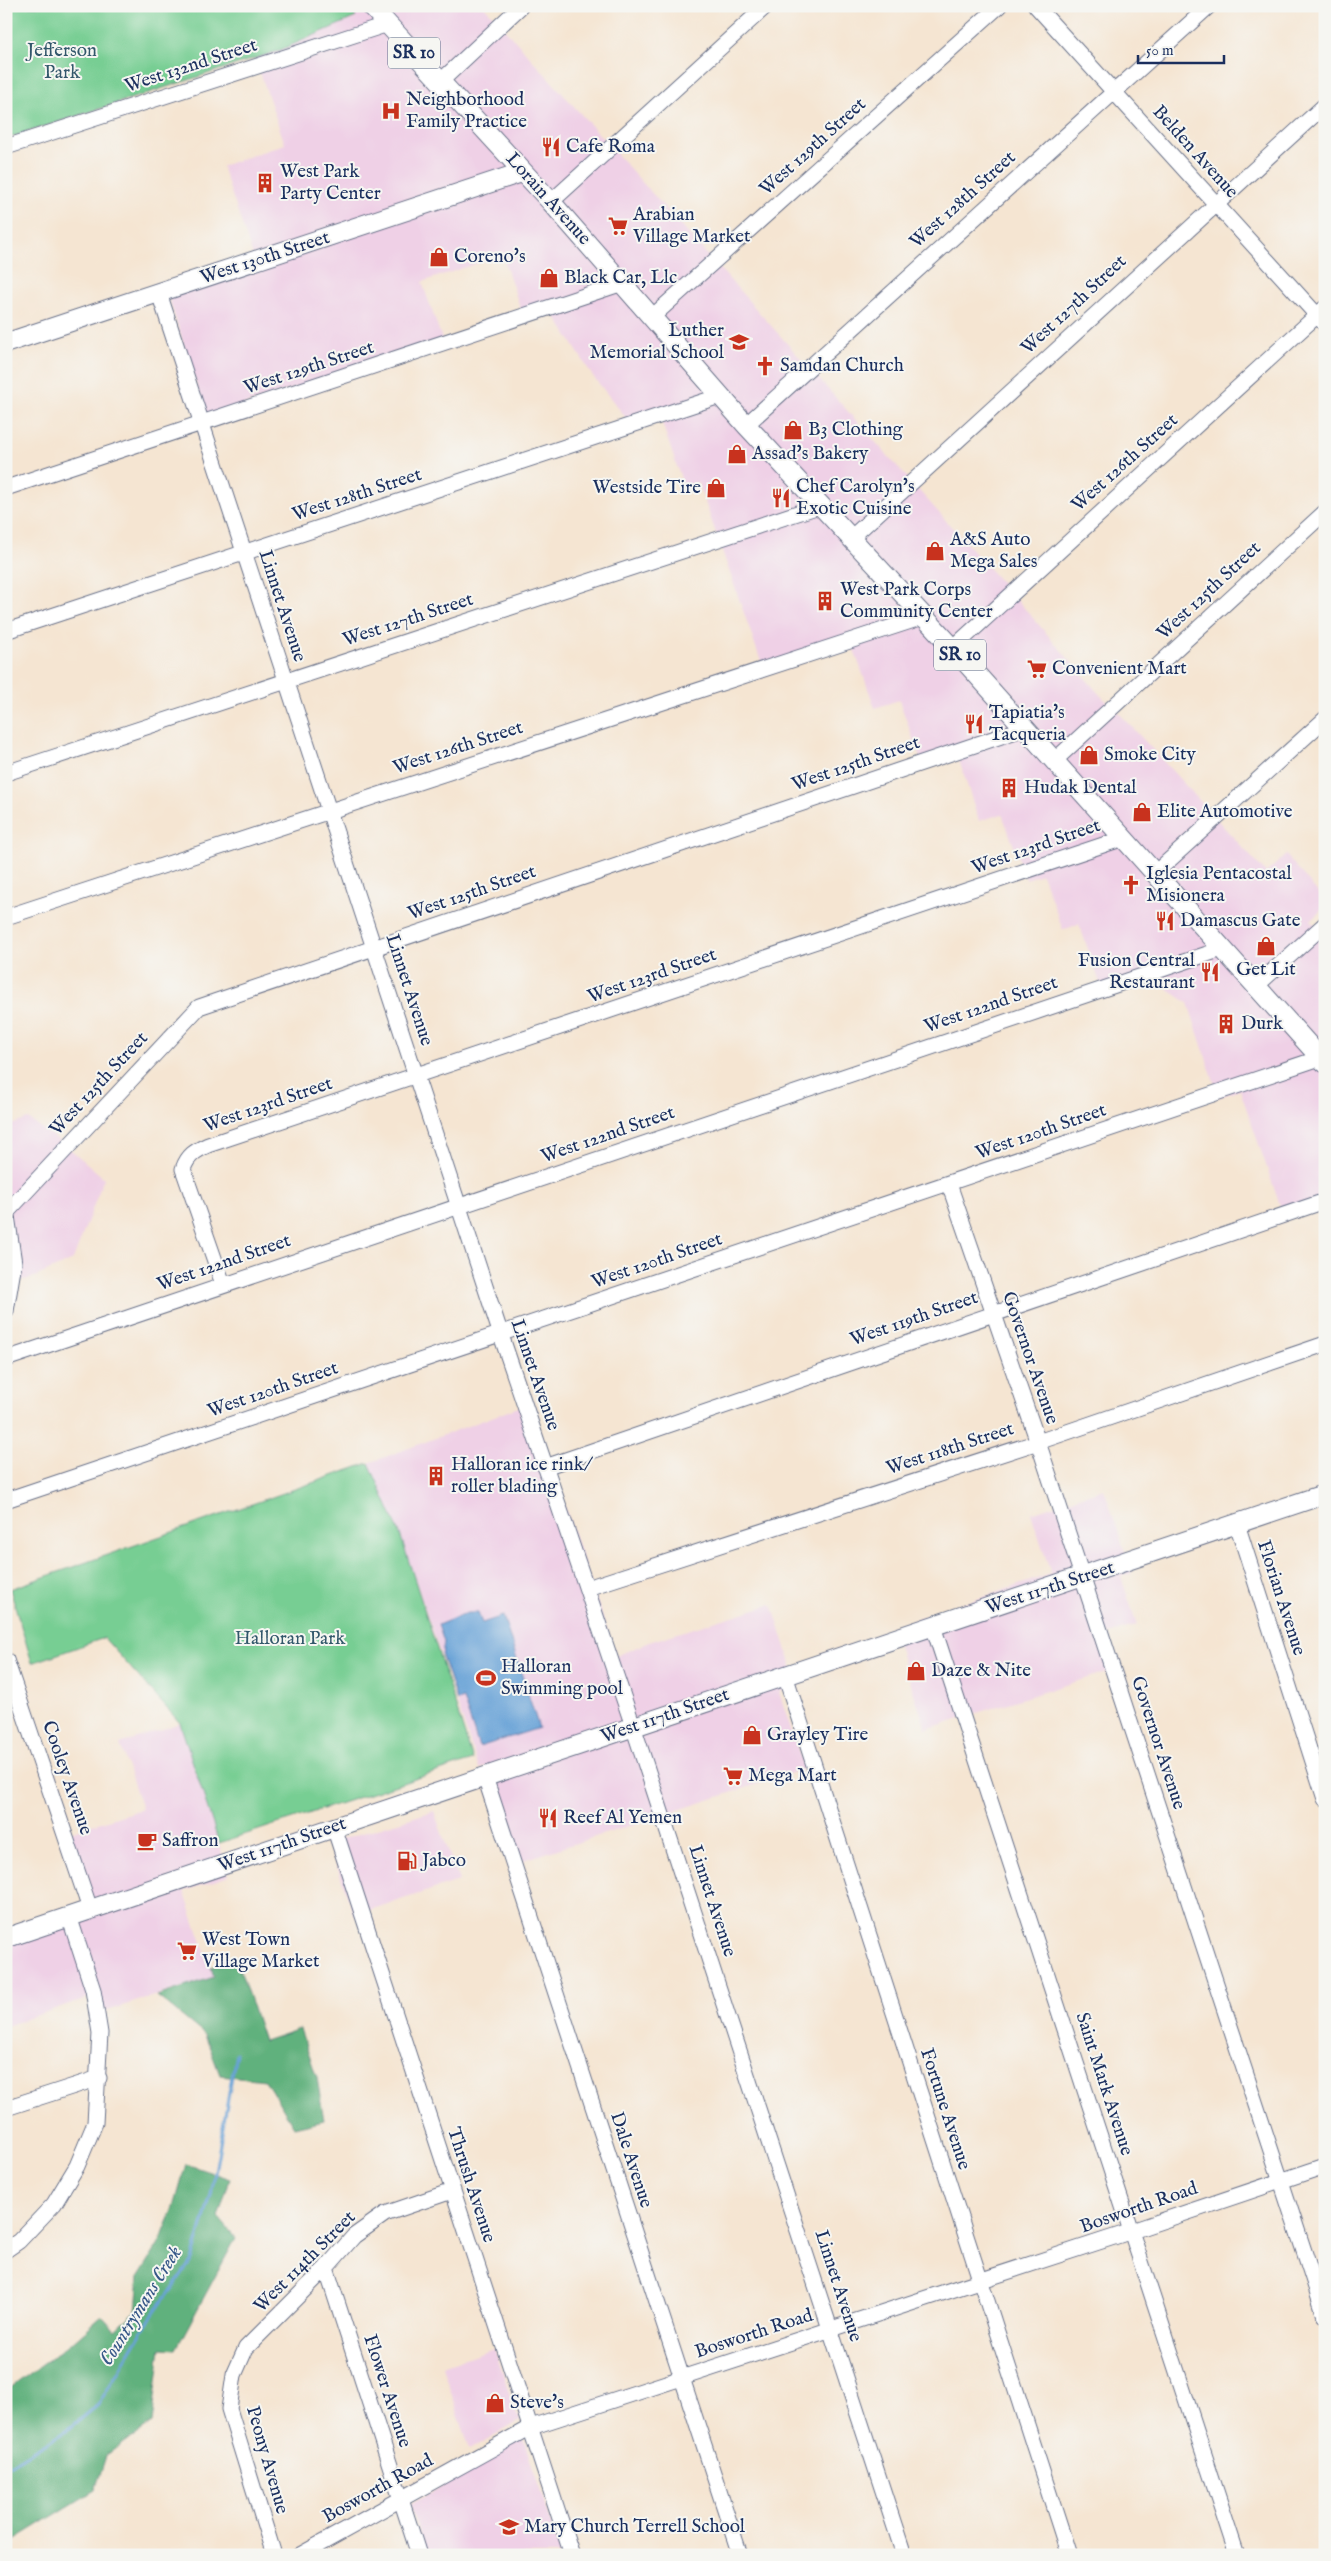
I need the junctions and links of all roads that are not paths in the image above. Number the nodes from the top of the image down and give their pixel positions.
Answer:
1 (371, 6) edge
2 (521, 6) edge
3 (766, 6) edge
4 (999, 6) edge
5 (1036, 6) edge
6 (1209, 6) edge
7 (388, 24) junction
8 (440, 82) junction
9 (1113, 92) junction
10 (1325, 105) edge
11 (6, 147) edge
12 (523, 172) junction
13 (551, 202) junction
14 (1215, 203) junction
15 (623, 283) junction
16 (159, 293) junction
17 (1322, 316) edge
18 (652, 317) junction
19 (6, 343) edge
20 (720, 396) junction
21 (202, 425) junction
22 (746, 425) junction
23 (6, 488) edge
24 (822, 505) junction
25 (1325, 512) edge
26 (852, 536) junction
27 (244, 554) junction
28 (923, 617) junction
29 (6, 631) edge
30 (953, 648) junction
31 (286, 681) junction
32 (1325, 719) edge
33 (1025, 728) junction
34 (1054, 761) junction
35 (6, 773) edge
36 (328, 811) junction
37 (1124, 838) junction
38 (1155, 873) junction
39 (6, 917) edge
40 (1325, 924) edge
41 (373, 947) junction
42 (1222, 948) junction
43 (1255, 987) junction
44 (1322, 1061) edge
45 (416, 1077) junction
46 (949, 1184) junction
47 (1325, 1201) edge
48 (458, 1206) junction
49 (7, 1211) edge
50 (223, 1284) junction
51 (6, 1311) edge
52 (994, 1313) junction
53 (501, 1335) junction
54 (1325, 1344) edge
55 (6, 1359) edge
56 (1038, 1442) junction
57 (545, 1467) junction
58 (1325, 1494) edge
59 (6, 1500) edge
60 (1237, 1524) junction
61 (1083, 1577) junction
62 (587, 1588) junction
63 (934, 1626) junction
64 (6, 1660) edge
65 (785, 1675) junction
66 (634, 1726) junction
67 (485, 1777) junction
68 (1325, 1799) edge
69 (334, 1827) junction
70 (90, 1909) junction
71 (69, 1916) junction
72 (6, 1938) edge
73 (99, 2078) junction
74 (6, 2108) edge
75 (1325, 2166) edge
76 (1281, 2181) junction
77 (452, 2191) junction
78 (1131, 2232) junction
79 (6, 2250) edge
80 (326, 2268) junction
81 (980, 2281) junction
82 (1325, 2315) edge
83 (831, 2330) junction
84 (246, 2348) joint
85 (682, 2378) junction
86 (531, 2427) junction
87 (401, 2500) junction
88 (274, 2555) edge
89 (300, 2555) edge
90 (419, 2555) edge
91 (572, 2555) edge
92 (740, 2555) edge
93 (904, 2555) edge
94 (1069, 2555) edge
95 (1237, 2555) edge

1 - 7 main road, Lorain Avenue / SR 10
2 - 8 street
3 - 13 street
4 - 18 street, West 129th Street
5 - 9 street, Belden Avenue
6 - 9 street, West 128th Street
7 - 8 main road, Lorain Avenue / SR 10
7 - 11 street, West 132nd Street
8 - 12 main road, Lorain Avenue / SR 10
9 - 14 street, Belden Avenue
9 - 22 street, West 128th Street
10 - 14 street, West 127th Street
12 - 13 main road, Lorain Avenue / SR 10
12 - 16 main road, West 130th Street
13 - 15 main road, Lorain Avenue / SR 10
14 - 17 street, Belden Avenue
14 - 26 street, West 127th Street
15 - 18 main road, Lorain Avenue / SR 10
15 - 21 street, West 129th Street
16 - 19 main road, West 130th Street
16 - 21 street, Linnet Avenue
17 - 30 street, West 126th Street
18 - 20 main road, Lorain Avenue / SR 10
20 - 22 main road, Lorain Avenue / SR 10
20 - 27 street, West 128th Street
21 - 23 street, West 129th Street
21 - 27 street, Linnet Avenue
22 - 24 main road, Lorain Avenue / SR 10
24 - 26 main road, Lorain Avenue / SR 10
24 - 31 street, West 127th Street
25 - 34 street, West 125th Street
26 - 28 main road, Lorain Avenue / SR 10
27 - 29 street, West 128th Street
27 - 31 street, Linnet Avenue
28 - 30 main road, Lorain Avenue / SR 10
28 - 36 street, West 126th Street
30 - 33 main road, Lorain Avenue / SR 10
31 - 35 street, West 127th Street
31 - 36 street, Linnet Avenue
32 - 38 street
33 - 34 main road, Lorain Avenue / SR 10
33 - 41 street, West 125th Street
34 - 37 main road, Lorain Avenue / SR 10
36 - 39 street, West 126th Street
36 - 41 street, Linnet Avenue
37 - 38 main road, Lorain Avenue / SR 10
37 - 45 street, West 123rd Street
38 - 42 main road, Lorain Avenue / SR 10
40 - 43 street
41 - 45 street, Linnet Avenue
41 - 49 street, West 125th Street
42 - 43 main road, Lorain Avenue / SR 10
42 - 48 street, West 122nd Street
43 - 44 main road, Lorain Avenue / SR 10
44 - 46 street, West 120th Street
45 - 48 street, Linnet Avenue
45 - 50 street, West 123rd Street
46 - 52 street, Governor Avenue
46 - 53 street, West 120th Street
47 - 52 street, West 119th Street
48 - 50 street, West 122nd Street
48 - 53 street, Linnet Avenue
49 - 51 street
50 - 55 street, West 122nd Street
52 - 56 street, Governor Avenue
52 - 57 street, West 119th Street
53 - 57 street, Linnet Avenue
53 - 59 street, West 120th Street
54 - 56 street, West 118th Street
56 - 61 street, Governor Avenue
56 - 62 street, West 118th Street
57 - 62 street, Linnet Avenue
58 - 60 main road, West 117th Street
60 - 61 main road, West 117th Street
60 - 68 street, Florian Avenue
61 - 63 main road, West 117th Street
61 - 76 street, Governor Avenue
62 - 66 street, Linnet Avenue
63 - 65 main road, West 117th Street
63 - 78 street, Saint Mark Avenue
64 - 70 street, Cooley Avenue
65 - 66 main road, West 117th Street
65 - 81 street, Fortune Avenue
66 - 67 main road, West 117th Street
66 - 83 street, Linnet Avenue
67 - 69 main road, West 117th Street
67 - 85 street, Dale Avenue
69 - 70 main road, West 117th Street
69 - 77 street, Thrush Avenue
70 - 71 main road, West 117th Street
71 - 72 main road, West 117th Street
71 - 73 street
73 - 74 street
73 - 79 street
75 - 76 street, Bosworth Road
76 - 78 street, Bosworth Road
76 - 82 street, Governor Avenue
77 - 80 street, West 114th Street
77 - 86 street, Thrush Avenue
78 - 81 street, Bosworth Road
78 - 95 street, Saint Mark Avenue
80 - 84 street, West 114th Street
80 - 87 street, Flower Avenue
81 - 83 street, Bosworth Road
81 - 94 street, Fortune Avenue
83 - 85 street, Bosworth Road
83 - 93 street, Linnet Avenue
84 - 88 street, Peony Avenue
85 - 86 street, Bosworth Road
85 - 92 street, Dale Avenue
86 - 87 street, Bosworth Road
86 - 91 street, Thrush Avenue
87 - 89 street, Bosworth Road
87 - 90 street, Flower Avenue

